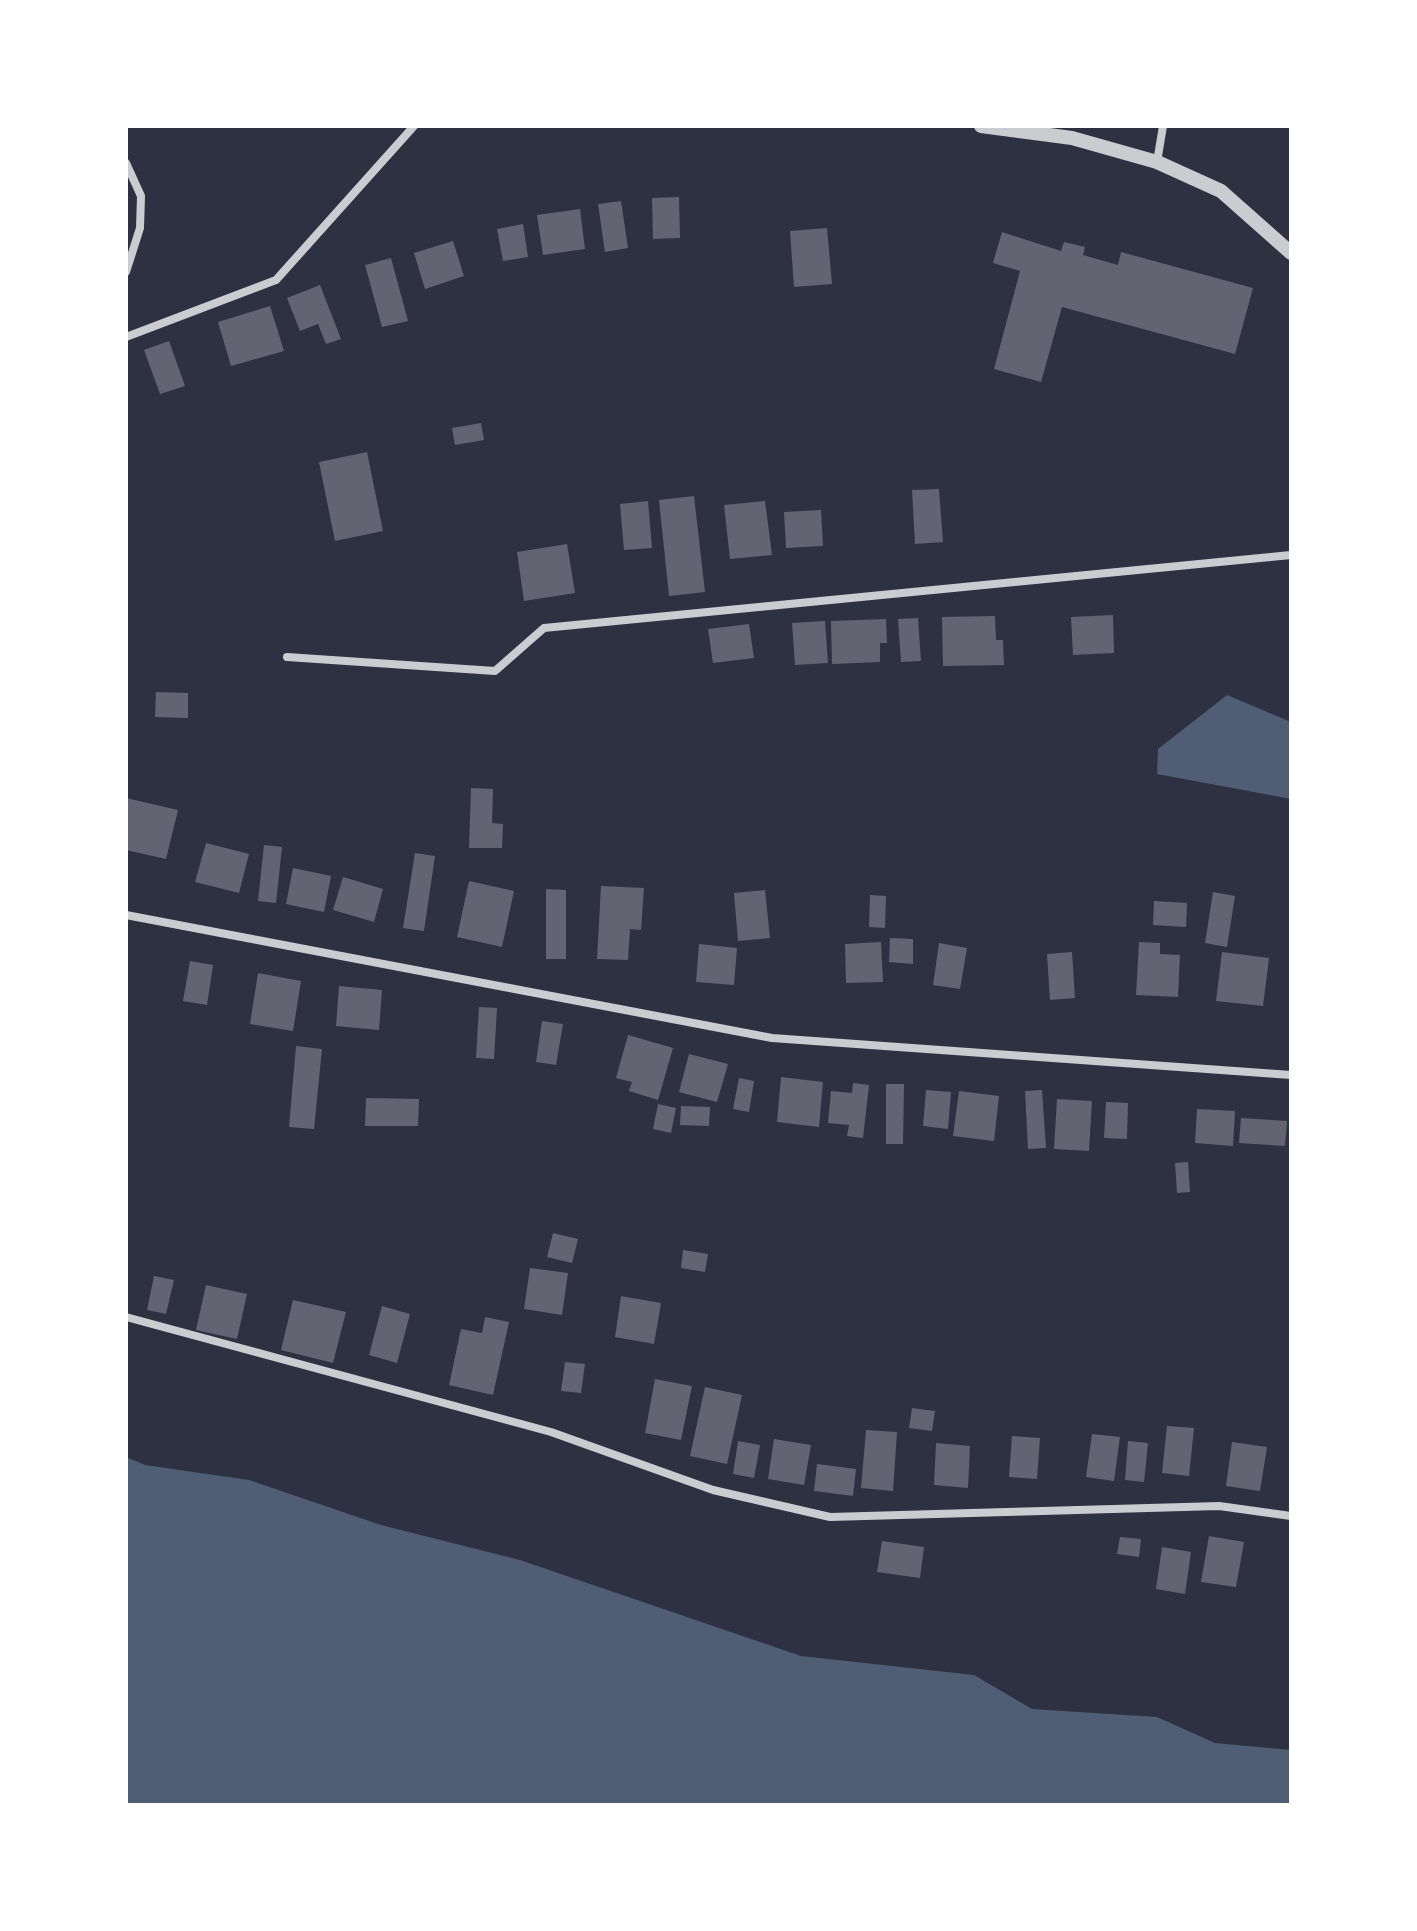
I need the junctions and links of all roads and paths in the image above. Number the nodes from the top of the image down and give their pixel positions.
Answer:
1 (414, 126) edge
2 (981, 126) edge
3 (1163, 126) edge
4 (1157, 162) junction
5 (126, 163) edge
6 (1291, 253) edge
7 (126, 272) edge
8 (126, 337) edge
9 (1291, 555) edge
10 (287, 657) dead end
11 (126, 915) edge
12 (1291, 1075) edge
13 (126, 1317) edge
14 (1291, 1516) edge

1 - 8 street
2 - 4 street
3 - 4 street
4 - 6 street
5 - 7 street
9 - 10 street
11 - 12 street
13 - 14 street

